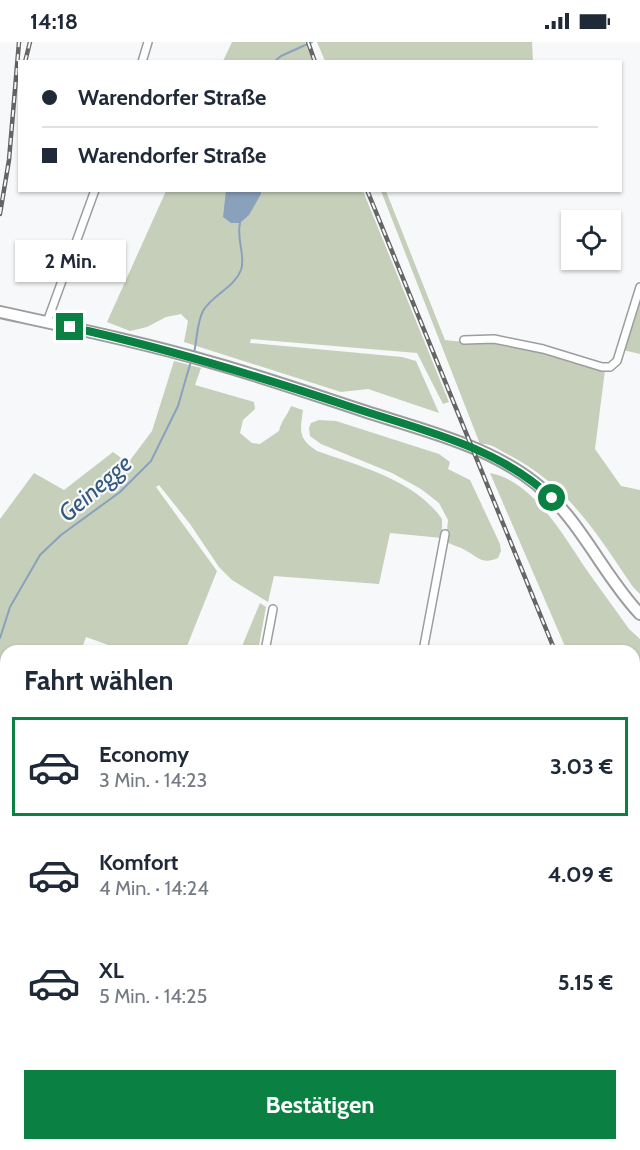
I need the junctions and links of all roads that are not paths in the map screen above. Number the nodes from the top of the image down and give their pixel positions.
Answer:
1 (148, 42) edge
2 (143, 60) edge
3 (94, 192) edge
4 (640, 287) edge
5 (0, 312) edge
6 (47, 322) junction
7 (464, 340) dead end
8 (445, 534) dead end
9 (273, 609) dead end
10 (640, 614) edge
11 (266, 645) edge
12 (424, 645) edge

1 - 2 street
3 - 6 street
4 - 7 street
5 - 6 street
6 - 10 street
8 - 12 street
9 - 11 street

